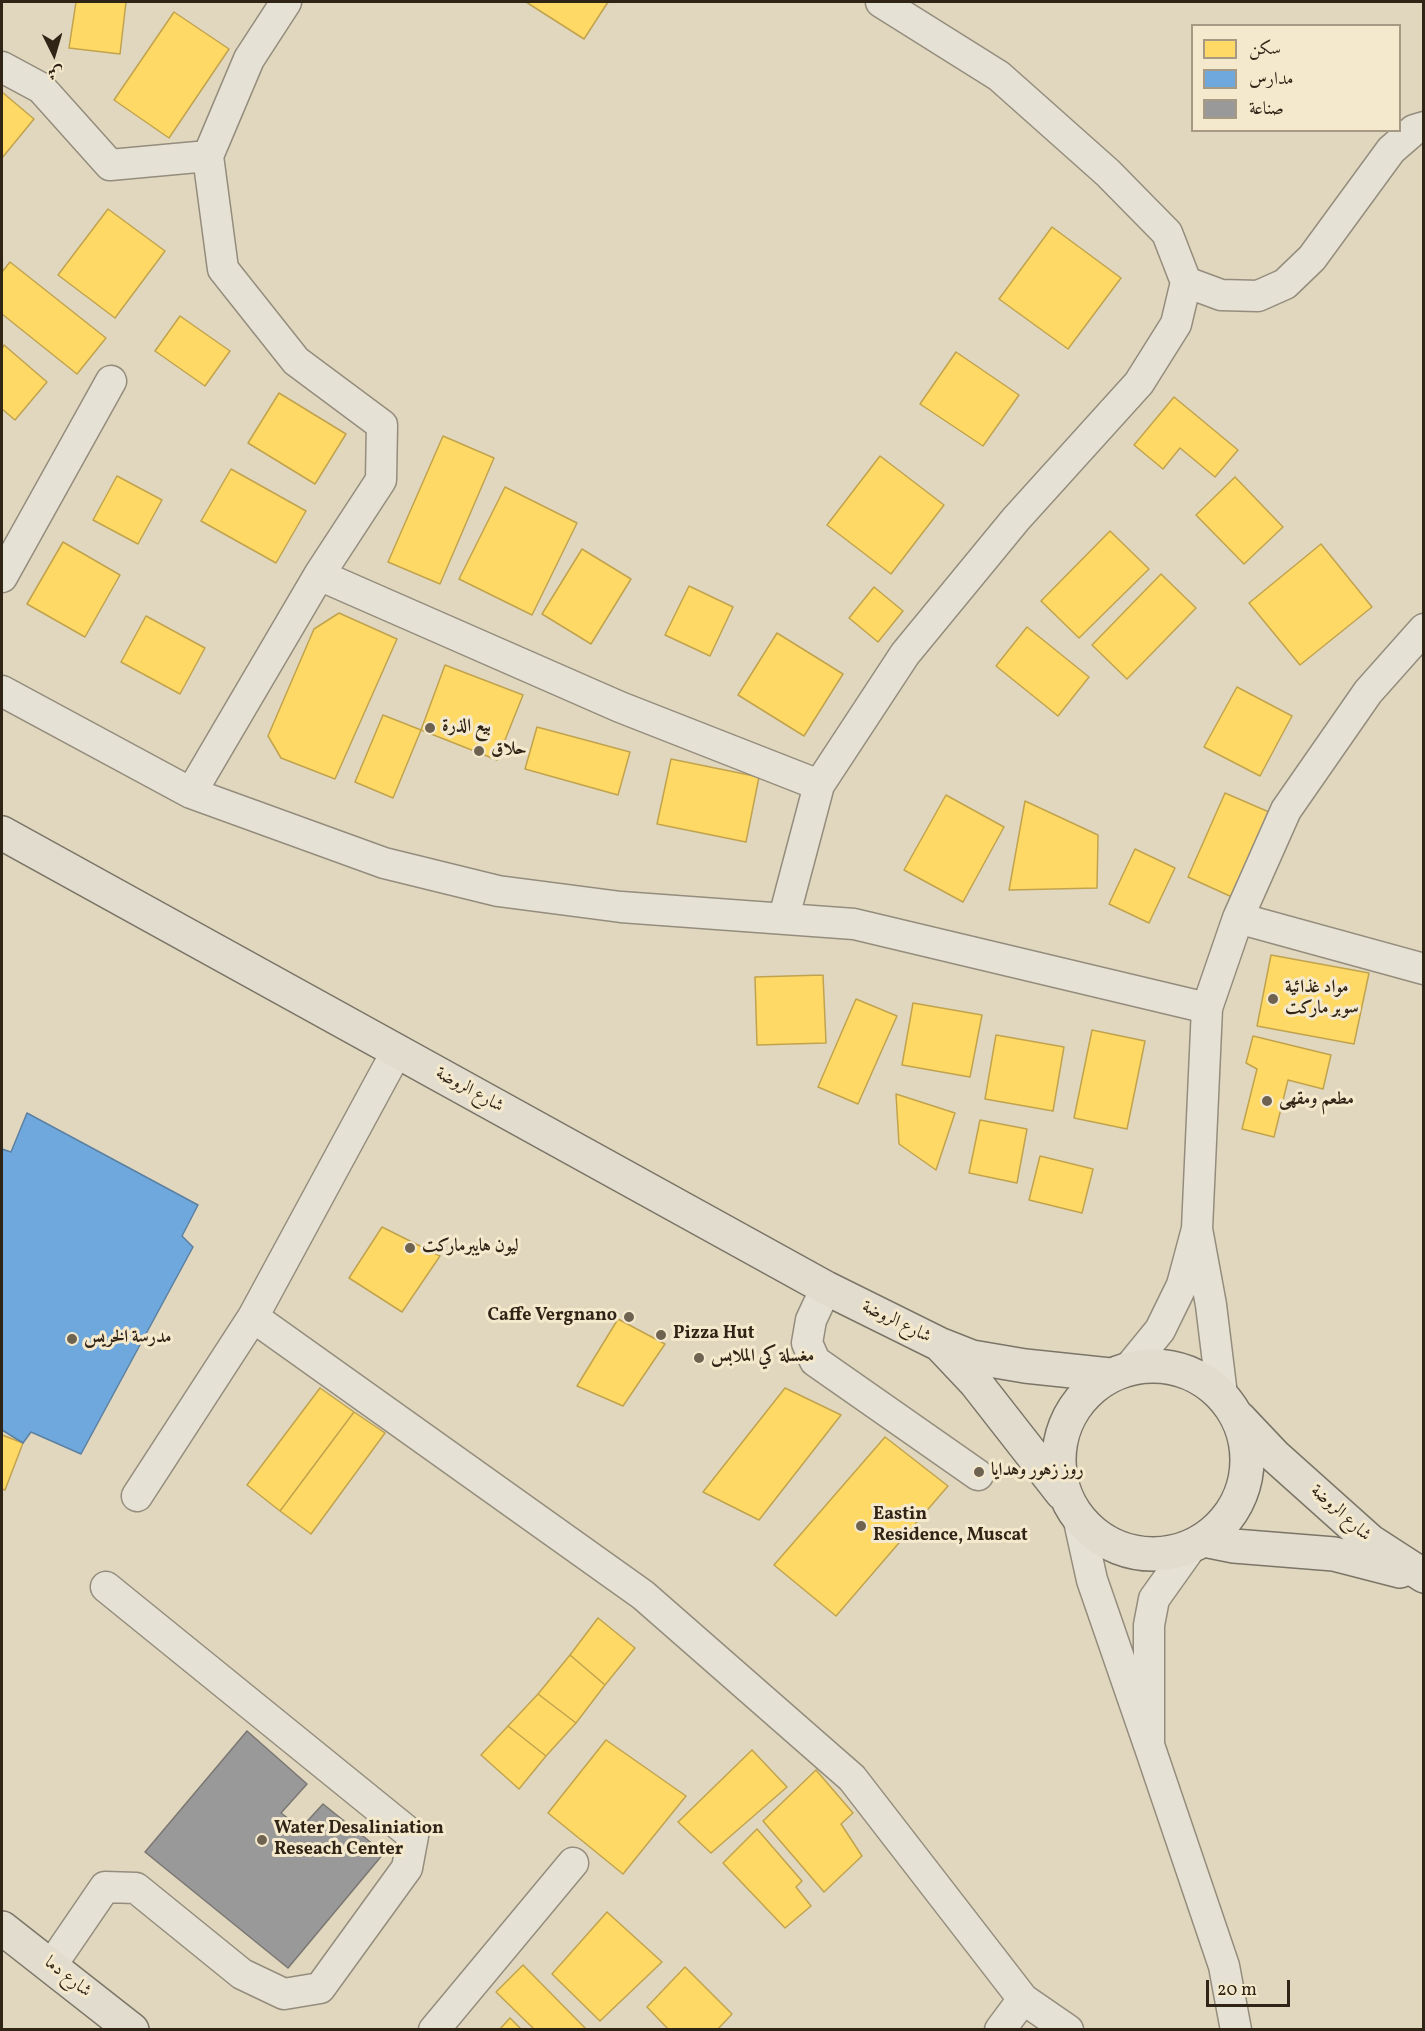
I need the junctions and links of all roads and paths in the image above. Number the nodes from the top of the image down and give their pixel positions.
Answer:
1 (286, 2) edge
2 (881, 2) edge
3 (2, 67) edge
4 (1424, 127) edge
5 (208, 156) junction
6 (1186, 282) junction
7 (111, 381) dead end
8 (319, 575) junction
9 (2, 576) edge
10 (1424, 629) edge
11 (2, 691) edge
12 (819, 784) junction
13 (191, 793) junction
14 (2, 833) edge
15 (784, 917) junction
16 (1238, 918) junction
17 (1424, 969) edge
18 (1206, 1008) junction
19 (397, 1051) junction
20 (1197, 1228) junction
21 (826, 1288) junction
22 (253, 1317) junction
23 (939, 1344) junction
24 (1119, 1372) junction
25 (1230, 1406) junction
26 (978, 1475) dead end
27 (137, 1496) dead end
28 (1072, 1508) junction
29 (1198, 1544) junction
30 (1424, 1576) edge
31 (106, 1587) dead end
32 (1149, 1745) junction
33 (573, 1863) dead end
34 (2, 1928) edge
35 (51, 1966) junction
36 (1023, 1999) junction
37 (132, 2030) edge
38 (434, 2030) edge
39 (1000, 2030) edge
40 (1068, 2030) edge
41 (1236, 2030) edge

1 - 5 street
2 - 6 street
3 - 5 street
4 - 6 street
5 - 8 street
6 - 12 street
7 - 9 street
8 - 12 street
8 - 13 street
10 - 16 street
11 - 13 street
12 - 15 street
13 - 15 street
14 - 19 main road, شارع الروضة
15 - 18 street
16 - 17 street
16 - 18 street
18 - 20 street
19 - 21 main road, شارع الروضة
19 - 22 street
20 - 24 street
20 - 25 street
21 - 23 main road, شارع الروضة
21 - 26 street
22 - 27 street
22 - 36 street
23 - 24 main road, شارع الروضة
23 - 28 main road, شارع الروضة
24 - 25 main road
24 - 28 main road
25 - 29 main road
25 - 30 main road, شارع الروضة
28 - 29 main road
28 - 32 street
29 - 30 main road, شارع الروضة
29 - 32 street
31 - 35 street
32 - 41 street
33 - 38 street
34 - 35 main road, شارع دما
35 - 37 main road, شارع دما
36 - 39 street
36 - 40 street

